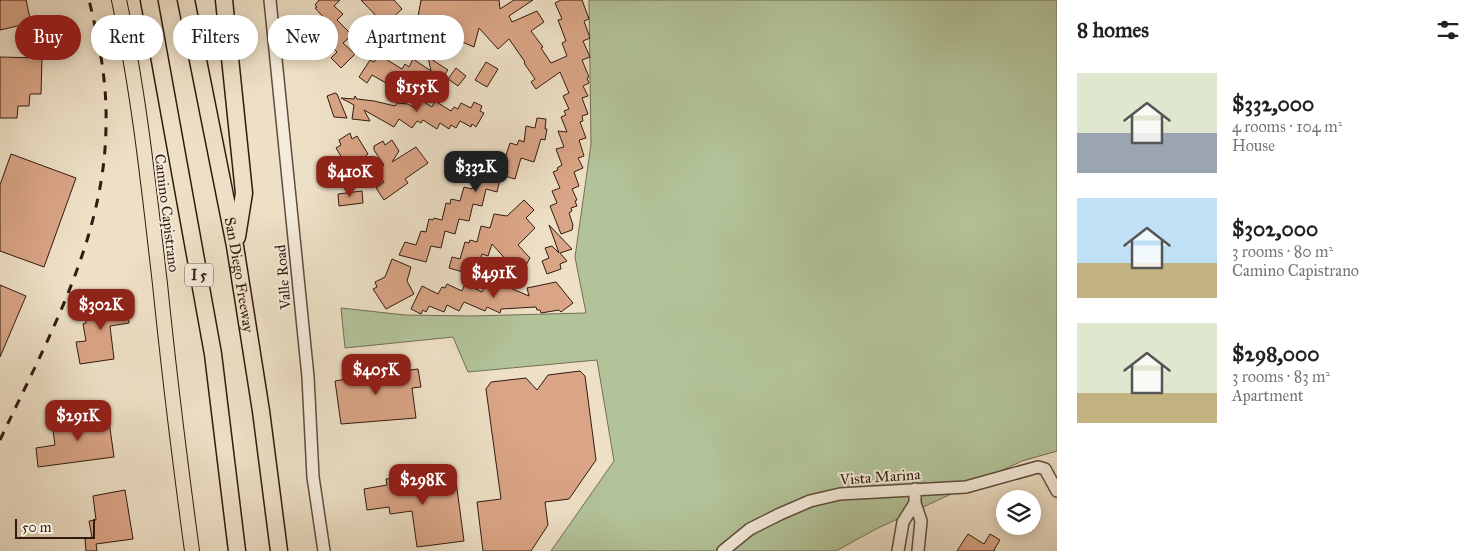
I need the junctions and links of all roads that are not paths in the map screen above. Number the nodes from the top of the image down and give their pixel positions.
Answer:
1 (119, 0) edge
2 (149, 0) edge
3 (186, 0) edge
4 (224, 0) edge
5 (270, 0) edge
6 (235, 246) junction
7 (915, 489) junction
8 (1057, 491) edge
9 (915, 504) junction
10 (192, 551) edge
11 (237, 551) edge
12 (279, 551) edge
13 (324, 551) edge
14 (723, 551) edge
15 (898, 551) edge
16 (918, 551) edge

1 - 10 main road, Camino Capistrano
2 - 11 highway, I 5
3 - 6 highway, San Diego Freeway
4 - 6 highway
5 - 13 street, Valle Road
6 - 12 highway, San Diego Freeway
7 - 8 street, Vista Marina
7 - 9 street
7 - 14 street, Vista Marina
9 - 15 street
9 - 16 street

